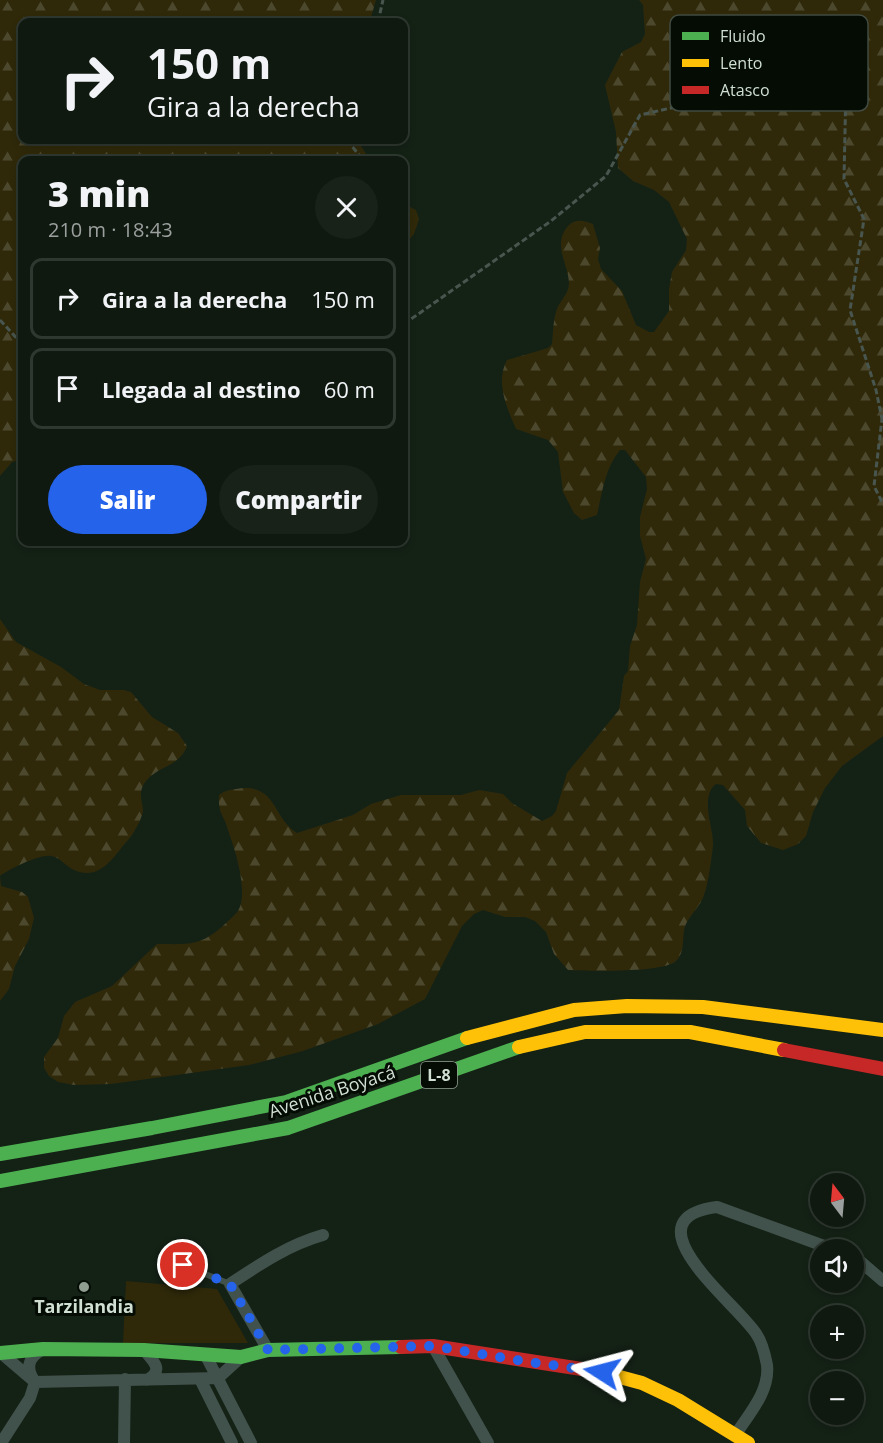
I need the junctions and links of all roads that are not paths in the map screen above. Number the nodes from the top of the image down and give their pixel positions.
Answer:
1 (883, 1030) edge
2 (883, 1069) edge
3 (0, 1155) edge
4 (0, 1181) edge
5 (323, 1235) dead end
6 (810, 1241) edge
7 (183, 1265) dead end
8 (864, 1265) edge
9 (883, 1281) edge
10 (230, 1284) junction
11 (433, 1346) junction
12 (44, 1349) junction
13 (144, 1350) junction
14 (268, 1350) junction
15 (0, 1353) edge
16 (205, 1354) junction
17 (241, 1357) junction
18 (218, 1378) junction
19 (125, 1379) junction
20 (200, 1379) junction
21 (147, 1380) junction
22 (35, 1382) junction
23 (736, 1434) junction
24 (1, 1443) edge
25 (124, 1443) edge
26 (232, 1443) edge
27 (251, 1443) edge
28 (488, 1443) edge
29 (748, 1443) edge

1 - 3 main road, Avenida Boyacá / L-8
2 - 4 main road, Avenida Boyacá / L-8
5 - 10 street
6 - 23 street
7 - 10 lane
8 - 9 street
10 - 14 street
11 - 14 main road
11 - 23 main road
11 - 28 street
12 - 13 main road
12 - 15 main road
12 - 22 street
13 - 16 main road
13 - 21 street
14 - 17 main road
15 - 22 street
16 - 17 main road
16 - 18 street
16 - 20 street
17 - 18 street
18 - 20 street
18 - 27 street
19 - 21 street
19 - 22 street
19 - 25 street
20 - 21 street
20 - 26 street
22 - 24 street
23 - 29 main road

